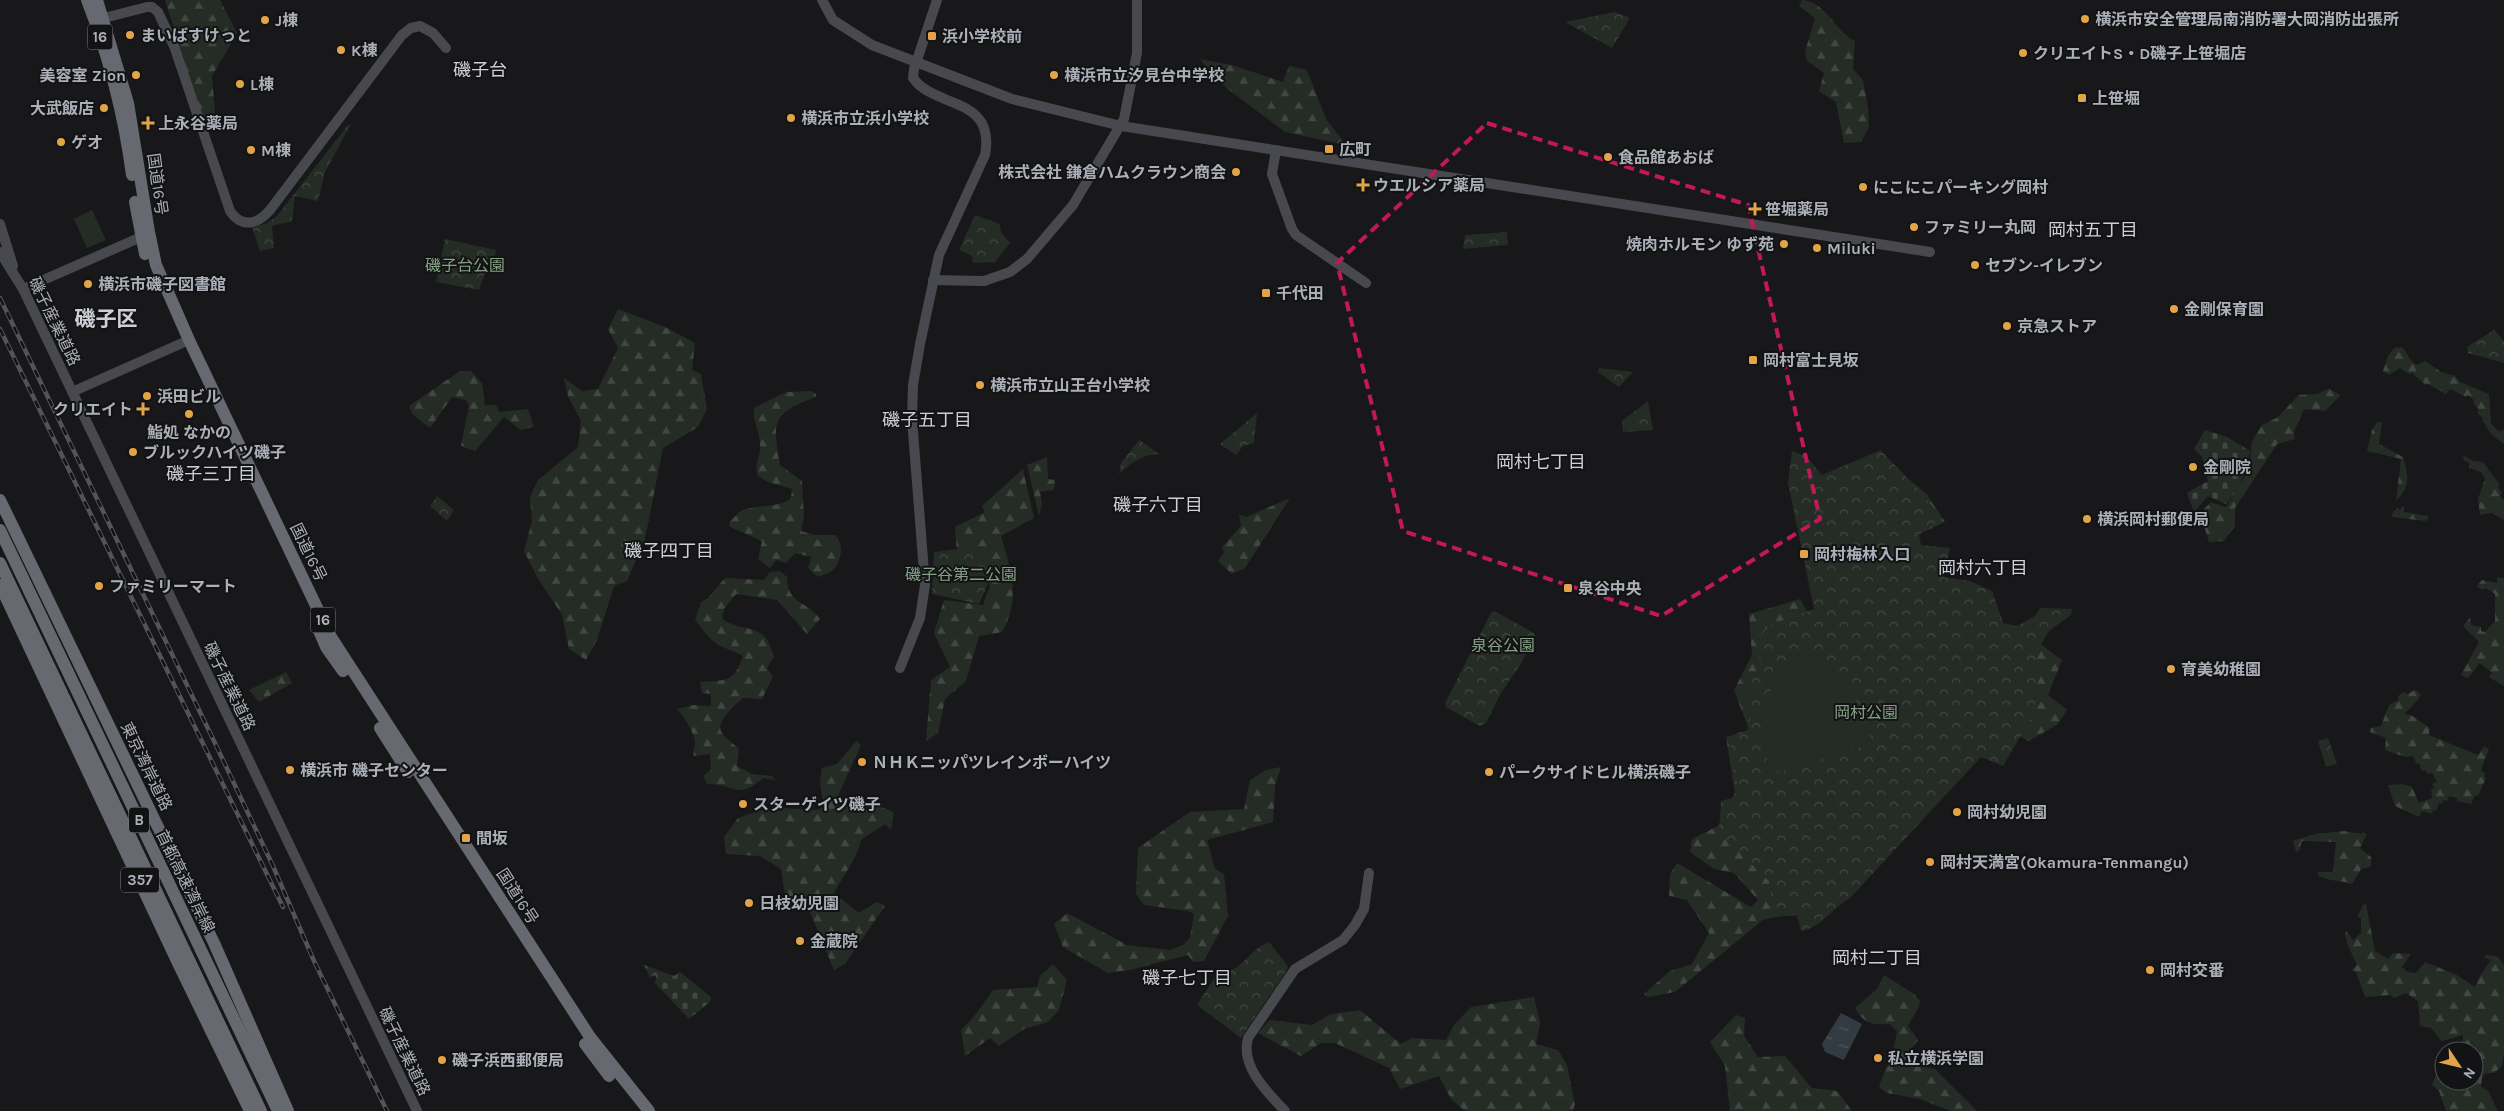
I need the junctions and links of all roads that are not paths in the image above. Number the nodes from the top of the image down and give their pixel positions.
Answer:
1 (88, 0) edge
2 (97, 0) edge
3 (822, 0) edge
4 (937, 0) edge
5 (1137, 0) edge
6 (100, 19) junction
7 (446, 48) dead end
8 (916, 62) junction
9 (1121, 126) junction
10 (1276, 150) junction
11 (0, 224) edge
12 (140, 237) junction
13 (0, 252) edge
14 (1930, 252) dead end
15 (15, 274) junction
16 (933, 280) junction
17 (1366, 283) dead end
18 (22, 289) junction
19 (186, 342) junction
20 (72, 392) junction
21 (2, 504) edge
22 (0, 521) edge
23 (0, 530) edge
24 (0, 563) edge
25 (32, 566) junction
26 (0, 568) edge
27 (0, 585) edge
28 (900, 668) dead end
29 (1368, 873) dead end
30 (285, 1109) edge
31 (250, 1111) edge
32 (261, 1111) edge
33 (417, 1111) edge
34 (638, 1111) edge
35 (649, 1111) edge
36 (1285, 1111) edge

1 - 6 highway, 国道16号 / 16
2 - 6 highway, 国道16号 / 16
3 - 8 street
4 - 8 street
5 - 9 street
6 - 7 street
6 - 12 highway, 国道16号 / 16
6 - 19 highway, 国道16号 / 16
8 - 9 street
8 - 16 street
9 - 10 street
9 - 16 street
10 - 14 street
10 - 17 street
11 - 15 street, 磯子産業道路
12 - 18 street
12 - 19 highway, 国道16号 / 16
13 - 15 street, 磯子産業道路
15 - 18 street, 磯子産業道路
16 - 28 street
18 - 20 street, 磯子産業道路
19 - 20 street
19 - 34 highway, 国道16号 / 16
19 - 35 highway, 国道16号 / 16
20 - 33 street, 磯子産業道路
21 - 22 highway, 357
21 - 25 highway, 東京湾岸道路 / 357
23 - 30 highway, 首都高速湾岸線 / B, bridge
24 - 32 highway, 首都高速湾岸線 / B, bridge
25 - 26 highway
25 - 30 highway, 東京湾岸道路 / 357
27 - 31 highway, 357
29 - 36 street

